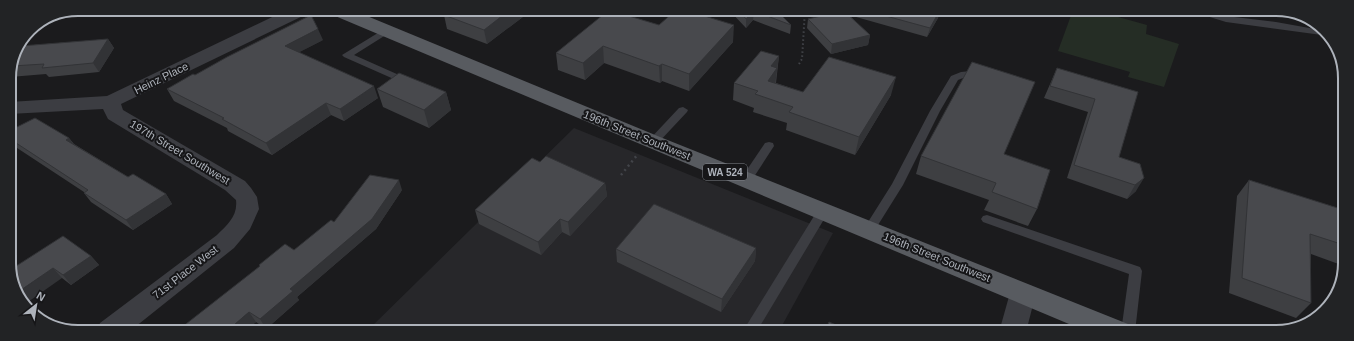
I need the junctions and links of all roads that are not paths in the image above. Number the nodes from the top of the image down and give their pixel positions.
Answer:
1 (288, 16) edge
2 (351, 16) edge
3 (1214, 16) edge
4 (386, 31) junction
5 (1318, 32) edge
6 (989, 72) edge
7 (396, 77) edge
8 (110, 102) junction
9 (16, 108) edge
10 (683, 110) dead end
11 (769, 146) dead end
12 (647, 147) junction
13 (746, 180) junction
14 (248, 205) joint
15 (823, 211) junction
16 (986, 219) dead end
17 (869, 230) junction
18 (1023, 293) junction
19 (118, 325) edge
20 (754, 325) edge
21 (1014, 325) edge
22 (1101, 325) edge
23 (1129, 325) edge

1 - 8 street, Heinz Place
2 - 4 main road, 196th Street Southwest / WA 524
3 - 5 lane
4 - 7 lane
4 - 12 main road, 196th Street Southwest / WA 524
6 - 17 lane
8 - 9 street, Heinz Place
8 - 14 street, 197th Street Southwest
10 - 12 lane
11 - 13 lane
12 - 13 main road, 196th Street Southwest / WA 524
13 - 15 main road, 196th Street Southwest / WA 524
14 - 19 street, 71st Place West
15 - 17 main road, 196th Street Southwest / WA 524
15 - 20 lane
16 - 23 lane
17 - 18 main road, 196th Street Southwest / WA 524
18 - 21 street
18 - 22 main road, 196th Street Southwest / WA 524

